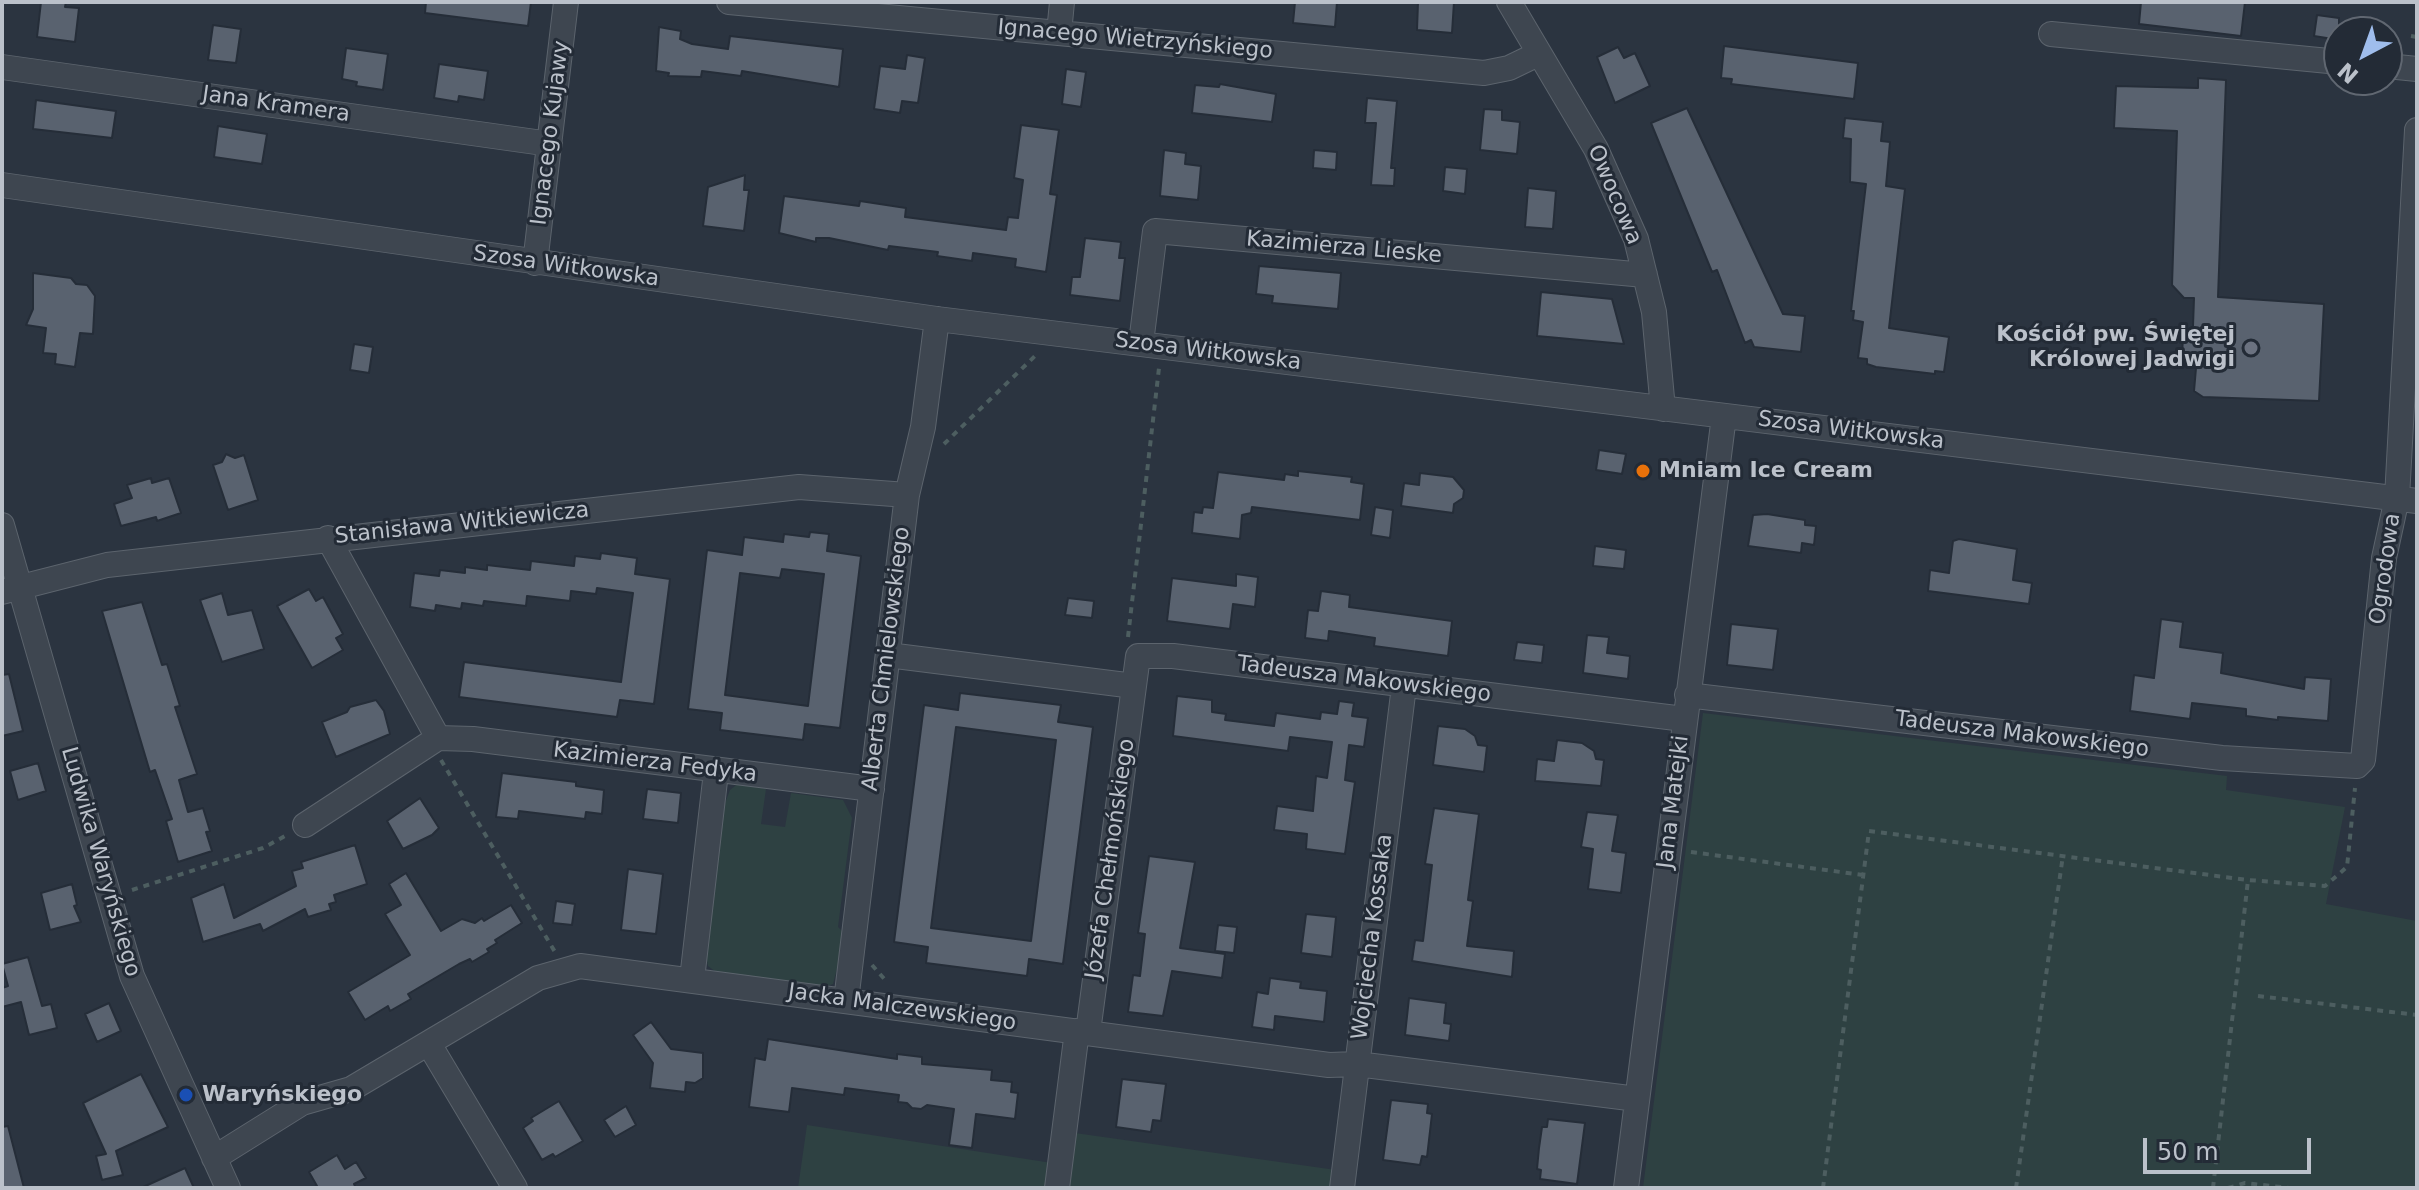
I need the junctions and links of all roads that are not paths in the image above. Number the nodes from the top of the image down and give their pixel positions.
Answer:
1 (566, 2) edge
2 (729, 2) edge
3 (1062, 2) edge
4 (1509, 2) edge
5 (1059, 33) junction
6 (2051, 34) dead end
7 (1538, 54) junction
8 (2323, 60) edge
9 (2, 67) edge
10 (2417, 130) edge
11 (550, 144) junction
12 (2, 185) edge
13 (535, 263) junction
14 (1645, 275) junction
15 (937, 319) junction
16 (1152, 344) junction
17 (1663, 409) junction
18 (1724, 416) junction
19 (907, 495) junction
20 (2407, 500) edge
21 (2, 525) edge
22 (328, 538) junction
23 (11, 590) edge
24 (888, 655) junction
25 (1138, 656) joint
26 (1134, 686) junction
27 (1404, 686) junction
28 (1686, 707) junction
29 (438, 738) junction
30 (2357, 766) joint
31 (716, 772) junction
32 (872, 789) junction
33 (305, 825) road end
34 (692, 979) junction
35 (846, 1001) junction
36 (1082, 1032) junction
37 (429, 1044) junction
38 (1357, 1064) junction
39 (1637, 1099) junction
40 (214, 1158) junction
41 (228, 1188) edge
42 (515, 1188) edge
43 (1057, 1188) edge
44 (1342, 1188) edge
45 (1626, 1188) edge

1 - 11 street, Ignacego Kujawy
2 - 5 street, Ignacego Wietrzyńskiego
3 - 5 street
4 - 7 street, Owocowa
5 - 7 street, Ignacego Wietrzyńskiego
6 - 8 street
7 - 14 street, Owocowa
9 - 11 street, Jana Kramera
10 - 20 street, Ogrodowa
11 - 13 street, Ignacego Kujawy
12 - 13 street, Szosa Witkowska
13 - 15 street, Szosa Witkowska
14 - 16 street, Kazimierza Lieske
14 - 17 street, Owocowa
15 - 16 street, Szosa Witkowska
15 - 19 street, Alberta Chmielowskiego
16 - 17 street, Szosa Witkowska
17 - 18 street, Szosa Witkowska
18 - 20 street, Szosa Witkowska
18 - 28 street, Jana Matejki
19 - 22 street, Stanisława Witkiewicza
19 - 24 street, Alberta Chmielowskiego
20 - 30 street, Ogrodowa
21 - 23 street, Ludwika Waryńskiego
22 - 23 street, Stanisława Witkiewicza
22 - 29 street
23 - 40 street, Ludwika Waryńskiego
24 - 26 street
24 - 32 street, Alberta Chmielowskiego
25 - 26 street, Józefa Chełmońskiego
25 - 27 street, Tadeusza Makowskiego
26 - 36 street, Józefa Chełmońskiego
27 - 28 street, Tadeusza Makowskiego
27 - 38 street, Wojciecha Kossaka
28 - 30 street, Tadeusza Makowskiego
28 - 39 street, Jana Matejki
29 - 31 street, Kazimierza Fedyka
29 - 33 street
31 - 32 street, Kazimierza Fedyka
31 - 34 street
32 - 35 street, Alberta Chmielowskiego
34 - 35 street, Jacka Malczewskiego
34 - 37 street, Jacka Malczewskiego
35 - 36 street, Jacka Malczewskiego
36 - 38 street, Jacka Malczewskiego
36 - 43 street, Józefa Chełmońskiego
37 - 40 street, Jacka Malczewskiego
37 - 42 street
38 - 39 street, Jacka Malczewskiego
38 - 44 street, Wojciecha Kossaka
39 - 45 street, Jana Matejki
40 - 41 street, Ludwika Waryńskiego

